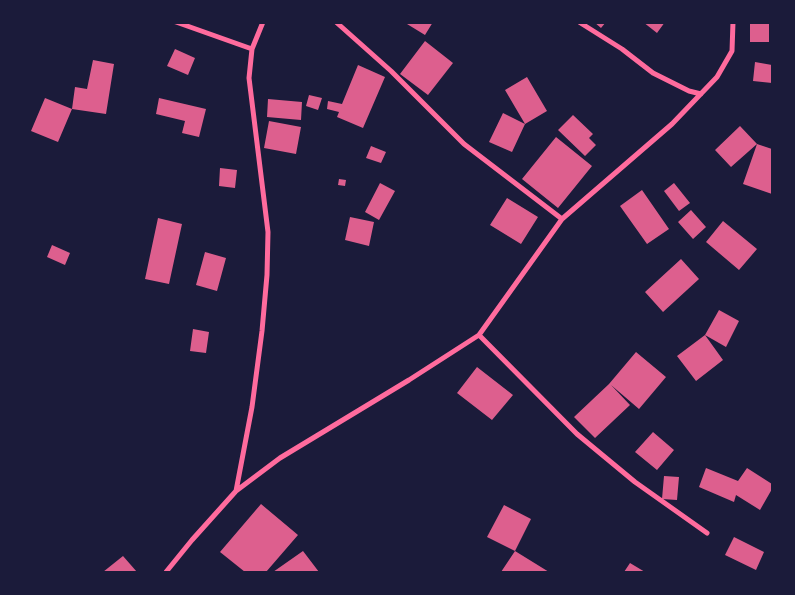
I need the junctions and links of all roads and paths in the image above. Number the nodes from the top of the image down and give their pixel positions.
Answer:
1 (176, 22) edge
2 (262, 22) edge
3 (336, 22) edge
4 (579, 22) edge
5 (732, 22) edge
6 (252, 49) junction
7 (701, 94) junction
8 (562, 219) junction
9 (480, 335) junction
10 (236, 490) junction
11 (707, 533) dead end
12 (166, 572) edge

1 - 6 street
2 - 6 street
3 - 8 street
4 - 7 street
5 - 7 street
6 - 10 street
7 - 8 street
8 - 9 street
9 - 10 street
9 - 11 street
10 - 12 street

